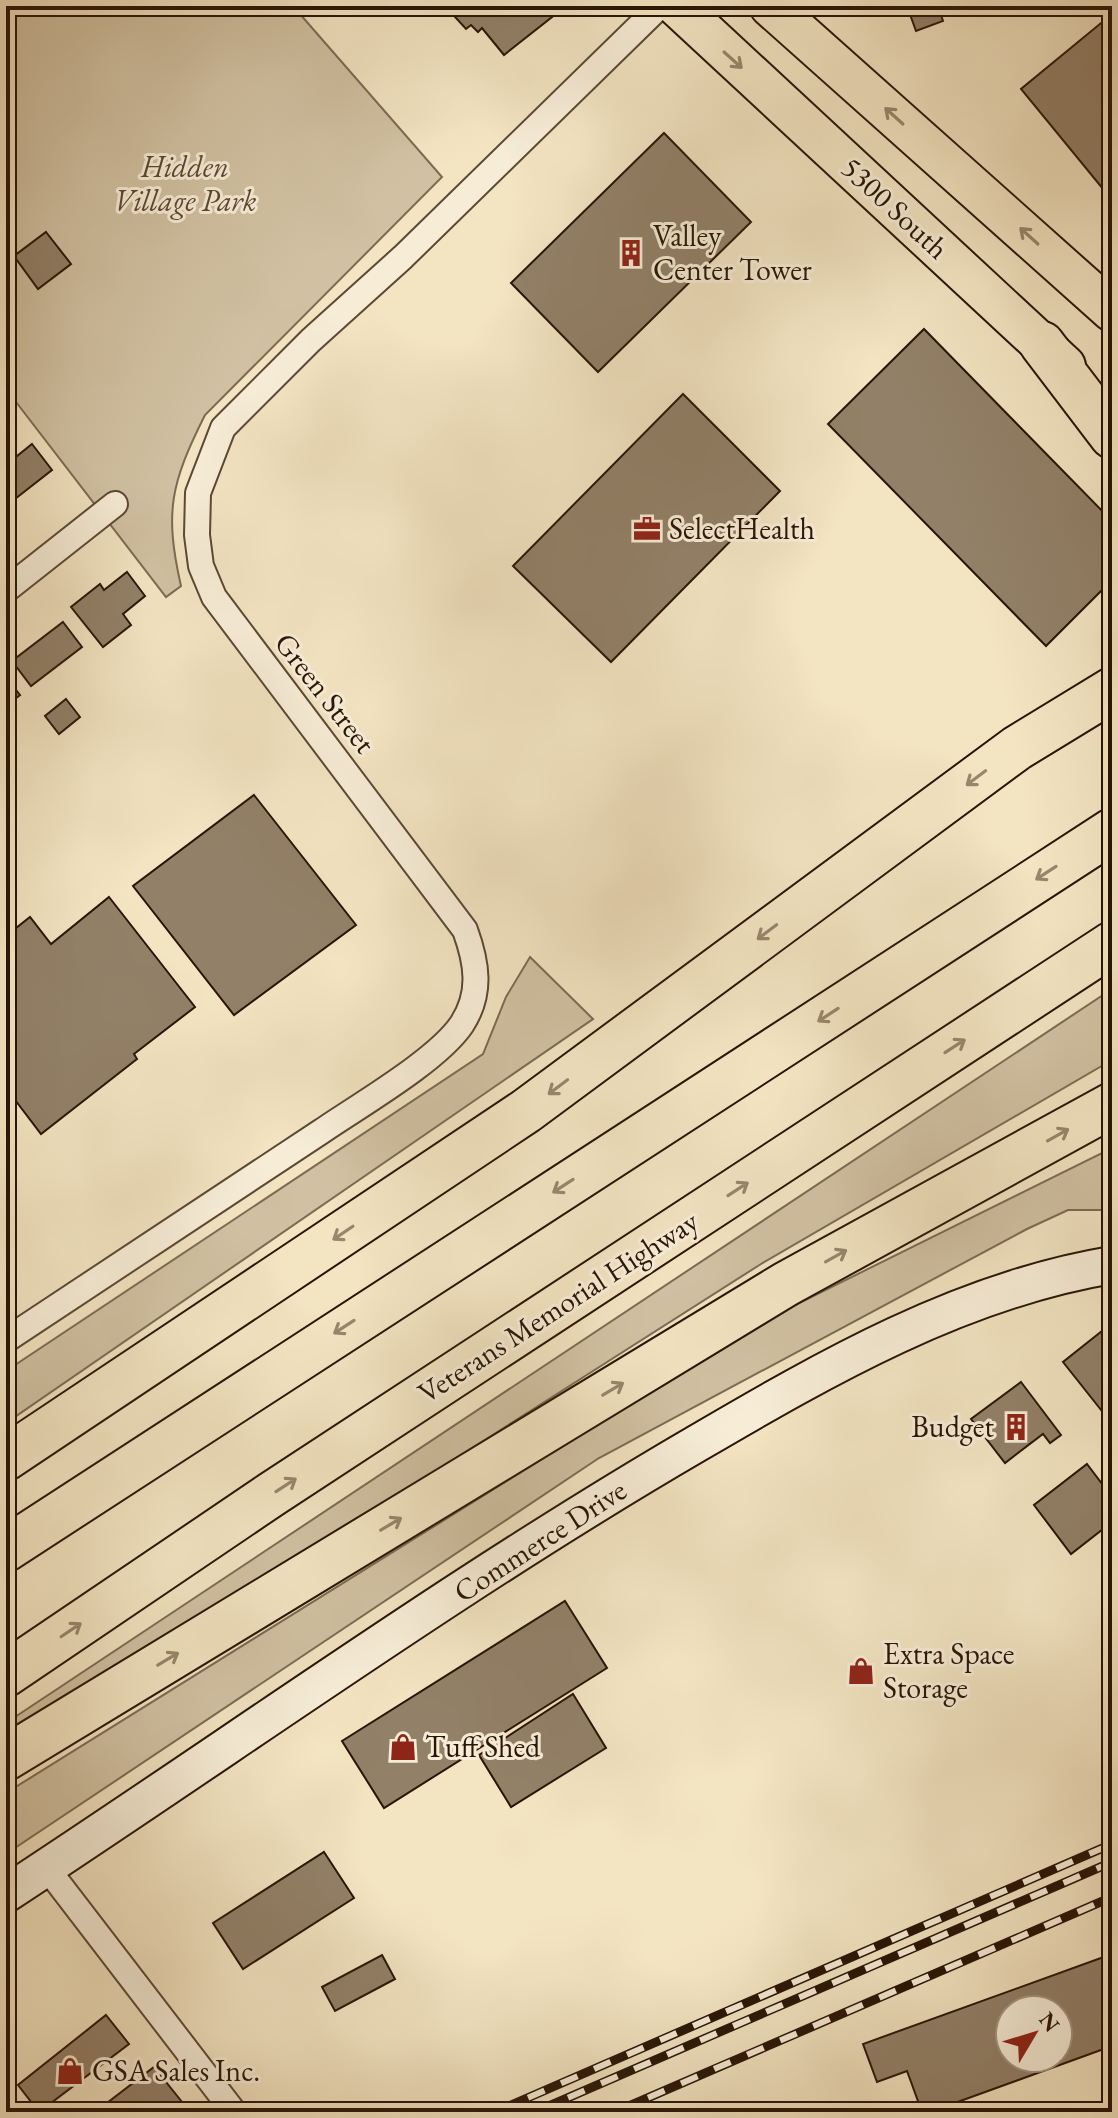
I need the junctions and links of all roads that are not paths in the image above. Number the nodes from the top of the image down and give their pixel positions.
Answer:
1 (660, 6) edge
2 (677, 6) edge
3 (770, 6) edge
4 (1112, 311) edge
5 (1042, 344) junction
6 (1112, 410) edge
7 (1112, 436) edge
8 (115, 504) dead end
9 (6, 590) edge
10 (1112, 668) edge
11 (1112, 690) edge
12 (1017, 748) junction
13 (1112, 831) edge
14 (1112, 944) edge
15 (1112, 1105) edge
16 (1112, 1265) edge
17 (6, 1340) edge
18 (6, 1458) edge
19 (6, 1549) edge
20 (6, 1674) edge
21 (6, 1758) edge
22 (46, 1867) junction
23 (6, 1894) edge
24 (234, 2112) edge

1 - 17 street, Green Street
2 -> 5 main road, 5300 South
4 -> 3 main road
5 - 6 main road, 5300 South
5 - 7 highway
8 - 9 street
10 - 12 highway
11 - 12 highway
12 -> 18 highway
13 -> 19 highway
20 -> 14 highway, Veterans Memorial Highway
21 -> 15 highway
16 - 22 street, Commerce Drive
22 - 23 street, Commerce Drive
22 - 24 street

